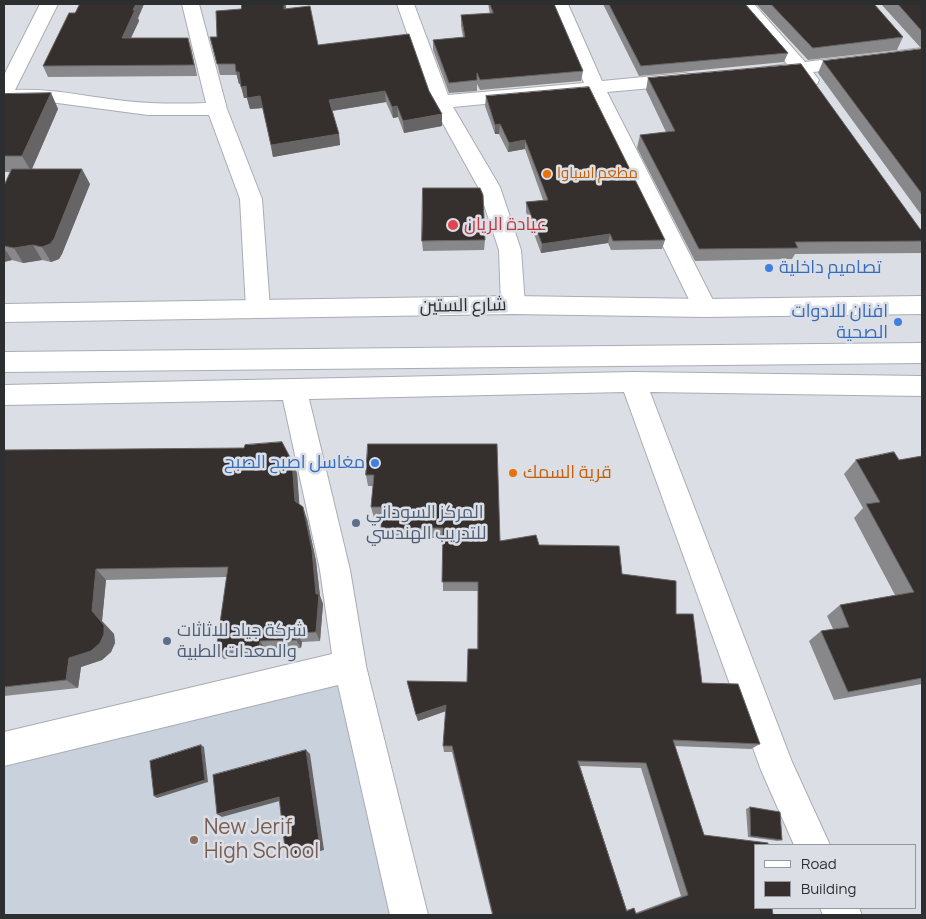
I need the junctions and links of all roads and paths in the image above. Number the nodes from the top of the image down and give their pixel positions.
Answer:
1 (49, 4) edge
2 (191, 4) edge
3 (405, 4) edge
4 (559, 4) edge
5 (745, 4) edge
6 (902, 40) dead end
7 (918, 54) edge
8 (802, 68) junction
9 (753, 73) edge
10 (704, 77) edge
11 (595, 87) junction
12 (819, 92) edge
13 (4, 93) edge
14 (4, 97) edge
15 (441, 102) junction
16 (217, 109) junction
17 (513, 305) junction
18 (922, 305) edge
19 (705, 308) junction
20 (258, 309) junction
21 (4, 313) edge
22 (922, 353) edge
23 (4, 362) edge
24 (633, 382) junction
25 (922, 386) edge
26 (294, 389) junction
27 (4, 395) edge
28 (350, 666) junction
29 (4, 749) edge
30 (812, 844) edge
31 (409, 915) edge

1 - 13 street
2 - 16 street
3 - 15 street
4 - 11 street
5 - 8 street
6 - 7 street
7 - 8 street
8 - 9 street
8 - 12 street
10 - 11 street
11 - 15 street
11 - 19 street
14 - 16 street
15 - 17 street
16 - 20 street
17 - 19 street, شارع الستين
17 - 20 street, شارع الستين
18 - 19 street, شارع الستين
20 - 21 street, شارع الستين
22 - 23 street
24 - 25 street
24 - 26 street
24 - 30 street
26 - 27 street
26 - 28 street
28 - 29 street
28 - 31 street

